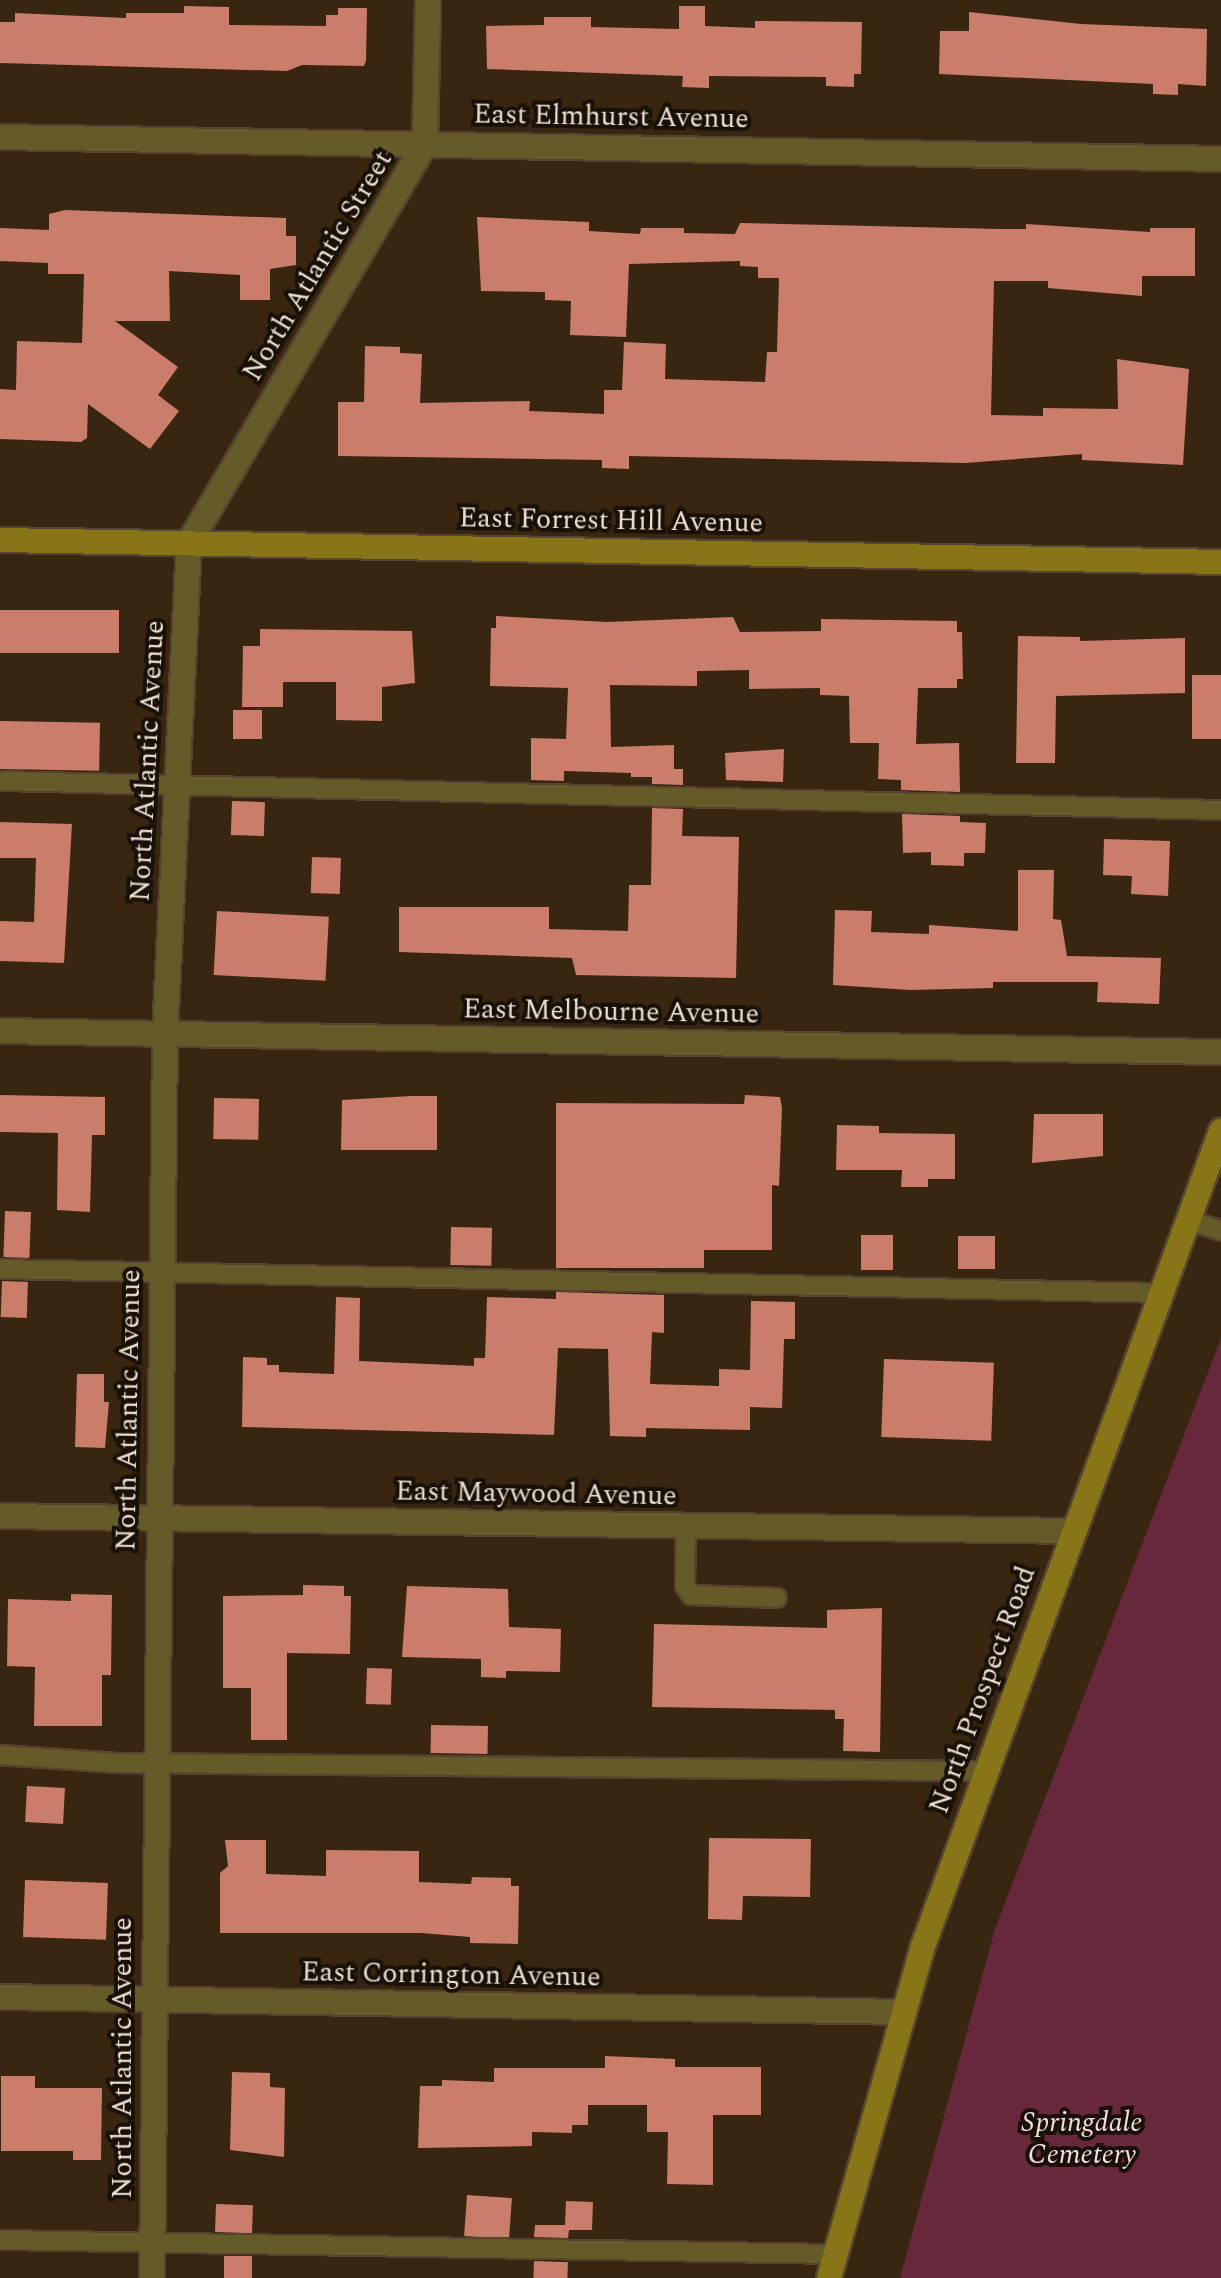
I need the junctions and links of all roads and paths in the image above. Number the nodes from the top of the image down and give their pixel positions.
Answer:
1 (428, 0) edge
2 (0, 137) edge
3 (425, 144) junction
4 (1221, 159) edge
5 (0, 540) edge
6 (189, 543) junction
7 (1221, 562) edge
8 (0, 781) edge
9 (177, 783) junction
10 (1221, 810) edge
11 (0, 1031) edge
12 (165, 1034) junction
13 (1221, 1052) edge
14 (1221, 1131) edge
15 (1188, 1220) junction
16 (1221, 1231) edge
17 (0, 1269) edge
18 (161, 1272) junction
19 (1161, 1293) junction
20 (0, 1516) edge
21 (158, 1519) junction
22 (686, 1526) junction
23 (1072, 1531) junction
24 (777, 1598) dead end
25 (0, 1755) edge
26 (156, 1760) junction
27 (983, 1771) junction
28 (0, 1997) edge
29 (154, 2000) junction
30 (902, 2012) junction
31 (0, 2240) edge
32 (152, 2243) junction
33 (835, 2254) junction
34 (152, 2278) edge
35 (829, 2278) edge

1 - 3 street, North Atlantic Street
2 - 3 street, East Elmhurst Avenue
3 - 4 street, East Elmhurst Avenue
3 - 6 street, North Atlantic Street
5 - 6 main road, East Forrest Hill Avenue
6 - 7 main road, East Forrest Hill Avenue
6 - 9 street, North Atlantic Avenue
8 - 9 lane
9 - 10 lane
9 - 12 street, North Atlantic Avenue
11 - 12 street, East Melbourne Avenue
12 - 13 street, East Melbourne Avenue
12 - 18 street, North Atlantic Avenue
14 - 15 main road, North Prospect Road
15 - 16 lane
15 - 19 main road, North Prospect Road
17 - 18 lane
18 - 19 lane
18 - 21 street, North Atlantic Avenue
19 - 23 main road, North Prospect Road
20 - 21 street, East Maywood Avenue
21 - 22 street, East Maywood Avenue
21 - 26 street, North Atlantic Avenue
22 - 23 street, East Maywood Avenue
22 - 24 lane
23 - 27 main road, North Prospect Road
25 - 26 lane
26 - 27 lane
26 - 29 street, North Atlantic Avenue
27 - 30 main road, North Prospect Road
28 - 29 street, East Corrington Avenue
29 - 30 street, East Corrington Avenue
29 - 32 street, North Atlantic Avenue
30 - 33 main road, North Prospect Road
31 - 32 lane
32 - 33 lane
32 - 34 street, North Atlantic Avenue
33 - 35 main road, North Prospect Road

